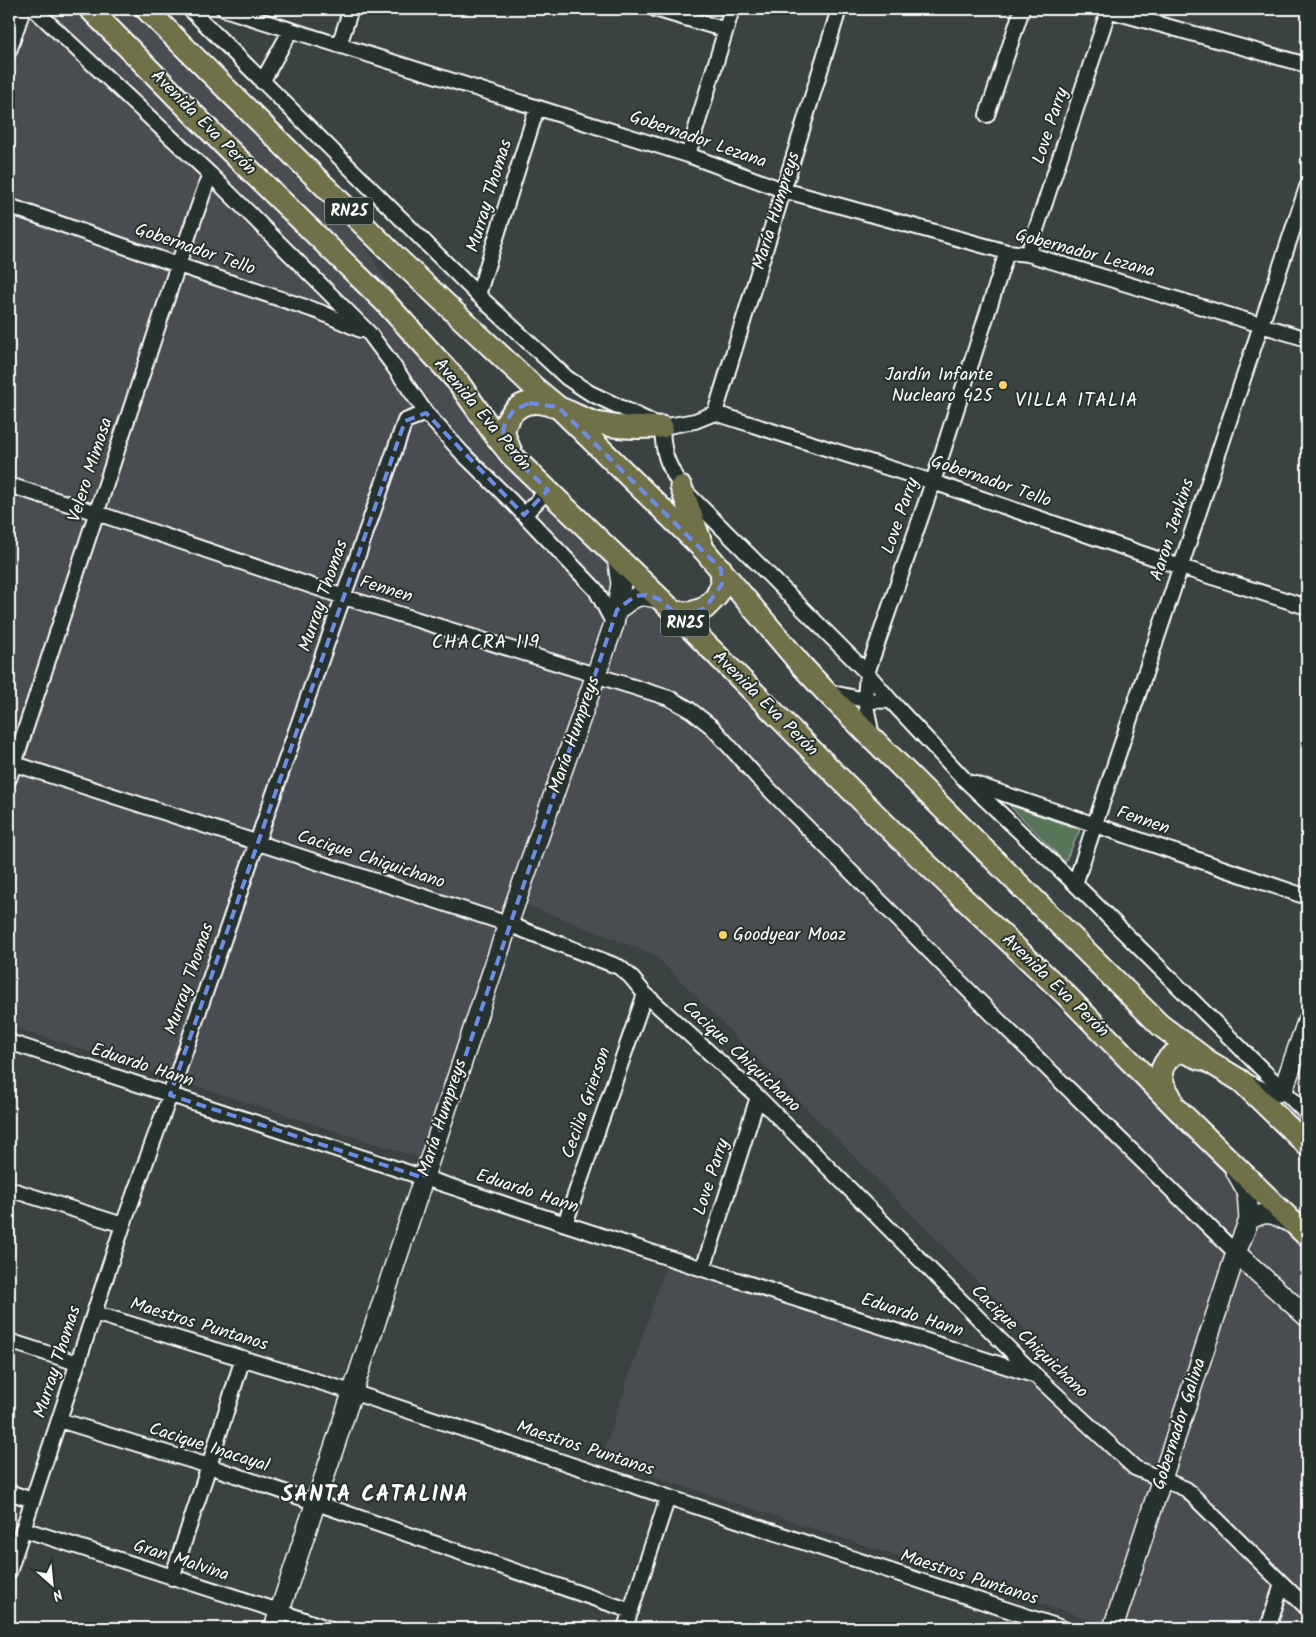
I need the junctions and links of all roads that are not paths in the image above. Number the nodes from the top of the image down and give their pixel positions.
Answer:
1 (23, 9) edge
2 (34, 9) edge
3 (90, 9) edge
4 (146, 9) edge
5 (224, 9) edge
6 (351, 9) edge
7 (655, 9) edge
8 (732, 9) edge
9 (840, 9) edge
10 (1022, 9) edge
11 (1107, 9) edge
12 (198, 12) edge
13 (291, 30) junction
14 (726, 30) junction
15 (339, 45) junction
16 (9, 51) edge
17 (1307, 65) edge
18 (262, 82) junction
19 (537, 108) junction
20 (987, 114) dead end
21 (688, 155) junction
22 (210, 174) junction
23 (1307, 187) edge
24 (783, 190) junction
25 (9, 206) edge
26 (1007, 252) junction
27 (1028, 254) junction
28 (178, 265) junction
29 (478, 295) junction
30 (1261, 325) junction
31 (368, 333) junction
32 (1307, 339) edge
33 (558, 407) junction
34 (426, 412) junction
35 (715, 413) junction
36 (662, 427) junction
37 (512, 454) junction
38 (933, 482) junction
39 (9, 485) edge
40 (681, 487) junction
41 (548, 490) junction
42 (97, 513) junction
43 (524, 514) junction
44 (704, 550) junction
45 (617, 556) junction
46 (1181, 566) junction
47 (721, 569) junction
48 (344, 597) junction
49 (667, 606) junction
50 (1307, 607) edge
51 (615, 617) junction
52 (867, 673) junction
53 (596, 674) junction
54 (826, 692) junction
55 (865, 700) junction
56 (891, 701) junction
57 (872, 738) junction
58 (11, 763) edge
59 (9, 779) edge
60 (966, 781) junction
61 (1095, 824) junction
62 (257, 842) junction
63 (1075, 884) junction
64 (1307, 897) edge
65 (508, 924) junction
66 (645, 994) junction
67 (1307, 1022) edge
68 (9, 1042) edge
69 (1208, 1061) junction
70 (1241, 1080) junction
71 (1283, 1090) junction
72 (170, 1096) junction
73 (758, 1097) junction
74 (1177, 1109) junction
75 (1307, 1114) edge
76 (1307, 1145) edge
77 (1228, 1158) junction
78 (424, 1178) junction
79 (9, 1189) edge
80 (1249, 1220) junction
81 (565, 1224) junction
82 (123, 1225) junction
83 (1301, 1230) edge
84 (1236, 1253) junction
85 (703, 1269) junction
86 (94, 1313) junction
87 (1307, 1317) edge
88 (9, 1341) edge
89 (243, 1358) junction
90 (77, 1363) junction
91 (1035, 1375) junction
92 (352, 1392) junction
93 (59, 1420) junction
94 (209, 1466) junction
95 (1162, 1479) junction
96 (9, 1492) edge
97 (668, 1497) junction
98 (32, 1500) junction
99 (315, 1503) junction
100 (22, 1530) junction
101 (9, 1572) edge
102 (172, 1578) junction
103 (1282, 1584) junction
104 (1307, 1608) edge
105 (631, 1611) junction
106 (276, 1620) edge
107 (327, 1628) edge
108 (625, 1628) edge
109 (1062, 1628) edge
110 (1113, 1628) edge
111 (1268, 1628) edge

1 - 16 street
2 - 22 street, Avenida Eva Perón
3 - 37 main road, Avenida Eva Perón / RN25
4 - 33 main road, RN25
5 - 13 street, Gobernador Lezana
6 - 15 street
7 - 14 street
8 - 14 street
9 - 24 street, María Humpreys
10 - 20 street
11 - 17 street
11 - 27 street, Love Parry
12 - 18 street
13 - 15 street, Gobernador Lezana
13 - 18 street
14 - 21 street
15 - 19 street, Gobernador Lezana
18 - 29 street
19 - 21 street, Gobernador Lezana
19 - 29 street, Murray Thomas
21 - 24 street, Gobernador Lezana
22 - 28 street, Velero Mimosa
22 - 31 street, Avenida Eva Perón
23 - 30 street, Aaron Jenkins
24 - 26 street, Gobernador Lezana
24 - 35 street, María Humpreys
25 - 28 street, Gobernador Tello
26 - 27 street, Gobernador Lezana
26 - 38 street, Love Parry
27 - 30 street, Gobernador Lezana
28 - 31 street, Gobernador Tello
28 - 42 street, Velero Mimosa
29 - 36 street
30 - 32 street, Gobernador Lezana
30 - 46 street, Aaron Jenkins
31 - 34 street, Avenida Eva Perón
33 - 36 main road
33 - 37 main road
33 - 44 main road, RN25
34 - 43 street, Avenida Eva Perón
34 - 48 street, Murray Thomas
35 - 36 street
35 - 38 street, Gobernador Tello
36 - 40 street
37 - 41 main road, Avenida Eva Perón / RN25
38 - 46 street, Gobernador Tello
38 - 52 street, Love Parry
39 - 42 street, Fennen
40 - 44 main road
40 - 52 street
41 - 43 street
41 - 45 main road, Avenida Eva Perón / RN25
42 - 48 street, Fennen
42 - 58 street, Velero Mimosa
43 - 51 street, Avenida Eva Perón
44 - 47 main road, RN25
45 - 49 main road, Avenida Eva Perón / RN25
45 - 51 street, María Humpreys
46 - 50 street, Gobernador Tello
46 - 61 street, Aaron Jenkins
47 - 49 main road
47 - 54 main road, RN25
48 - 53 street, Fennen
48 - 62 street, Murray Thomas
49 - 51 street
49 - 74 main road, Avenida Eva Perón / RN25
51 - 53 street, María Humpreys
52 - 55 street, Love Parry
52 - 56 street
53 - 65 street, María Humpreys
53 - 84 street, Fennen
54 - 55 street
54 - 57 main road, RN25
55 - 56 street
55 - 57 street, Love Parry
56 - 60 street
57 - 69 main road, RN25
58 - 59 street, Velero Mimosa
58 - 62 street, Cacique Chiquichano
60 - 61 street, Fennen
60 - 63 street
61 - 63 street, Aaron Jenkins
61 - 64 street, Fennen
62 - 65 street, Cacique Chiquichano
62 - 72 street, Murray Thomas
63 - 71 street
65 - 66 street, Cacique Chiquichano
65 - 78 street, María Humpreys
66 - 73 street, Cacique Chiquichano
66 - 81 street, Cecilia Grierson
67 - 71 street
68 - 72 street, Eduardo Hann
69 - 70 main road, RN25
69 - 74 main road
70 - 71 street
70 - 76 main road, RN25
71 - 75 street
72 - 78 street, Eduardo Hann
72 - 82 street, Murray Thomas
73 - 85 street, Love Parry
73 - 91 street, Cacique Chiquichano
74 - 77 main road, Avenida Eva Perón / RN25
77 - 80 street
77 - 83 main road, Avenida Eva Perón / RN25
78 - 81 street, Eduardo Hann
78 - 92 street, María Humpreys
79 - 82 street
80 - 83 street
80 - 84 street, Gobernador Galina
81 - 85 street, Eduardo Hann
82 - 86 street, Murray Thomas
84 - 87 street
84 - 95 street, Gobernador Galina
85 - 91 street, Eduardo Hann
86 - 89 street, Maestros Puntanos
86 - 90 street, Murray Thomas
88 - 90 street
89 - 92 street, Maestros Puntanos
89 - 94 street
90 - 93 street, Murray Thomas
91 - 95 street, Cacique Chiquichano
92 - 97 street, Maestros Puntanos
92 - 99 street, María Humpreys
93 - 94 street, Cacique Inacayal
93 - 98 street, Murray Thomas
94 - 99 street, Cacique Inacayal
94 - 102 street
95 - 103 street, Cacique Chiquichano
95 - 110 street, Gobernador Galina
96 - 98 street
97 - 105 street
97 - 109 street, Maestros Puntanos
98 - 100 street, Murray Thomas
99 - 105 street, Cacique Inacayal
99 - 106 street, María Humpreys
100 - 101 street, Murray Thomas
100 - 102 street, Gran Malvina
102 - 106 street, Gran Malvina
103 - 104 street, Cacique Chiquichano
103 - 111 street
105 - 108 street
106 - 107 street, Gran Malvina

